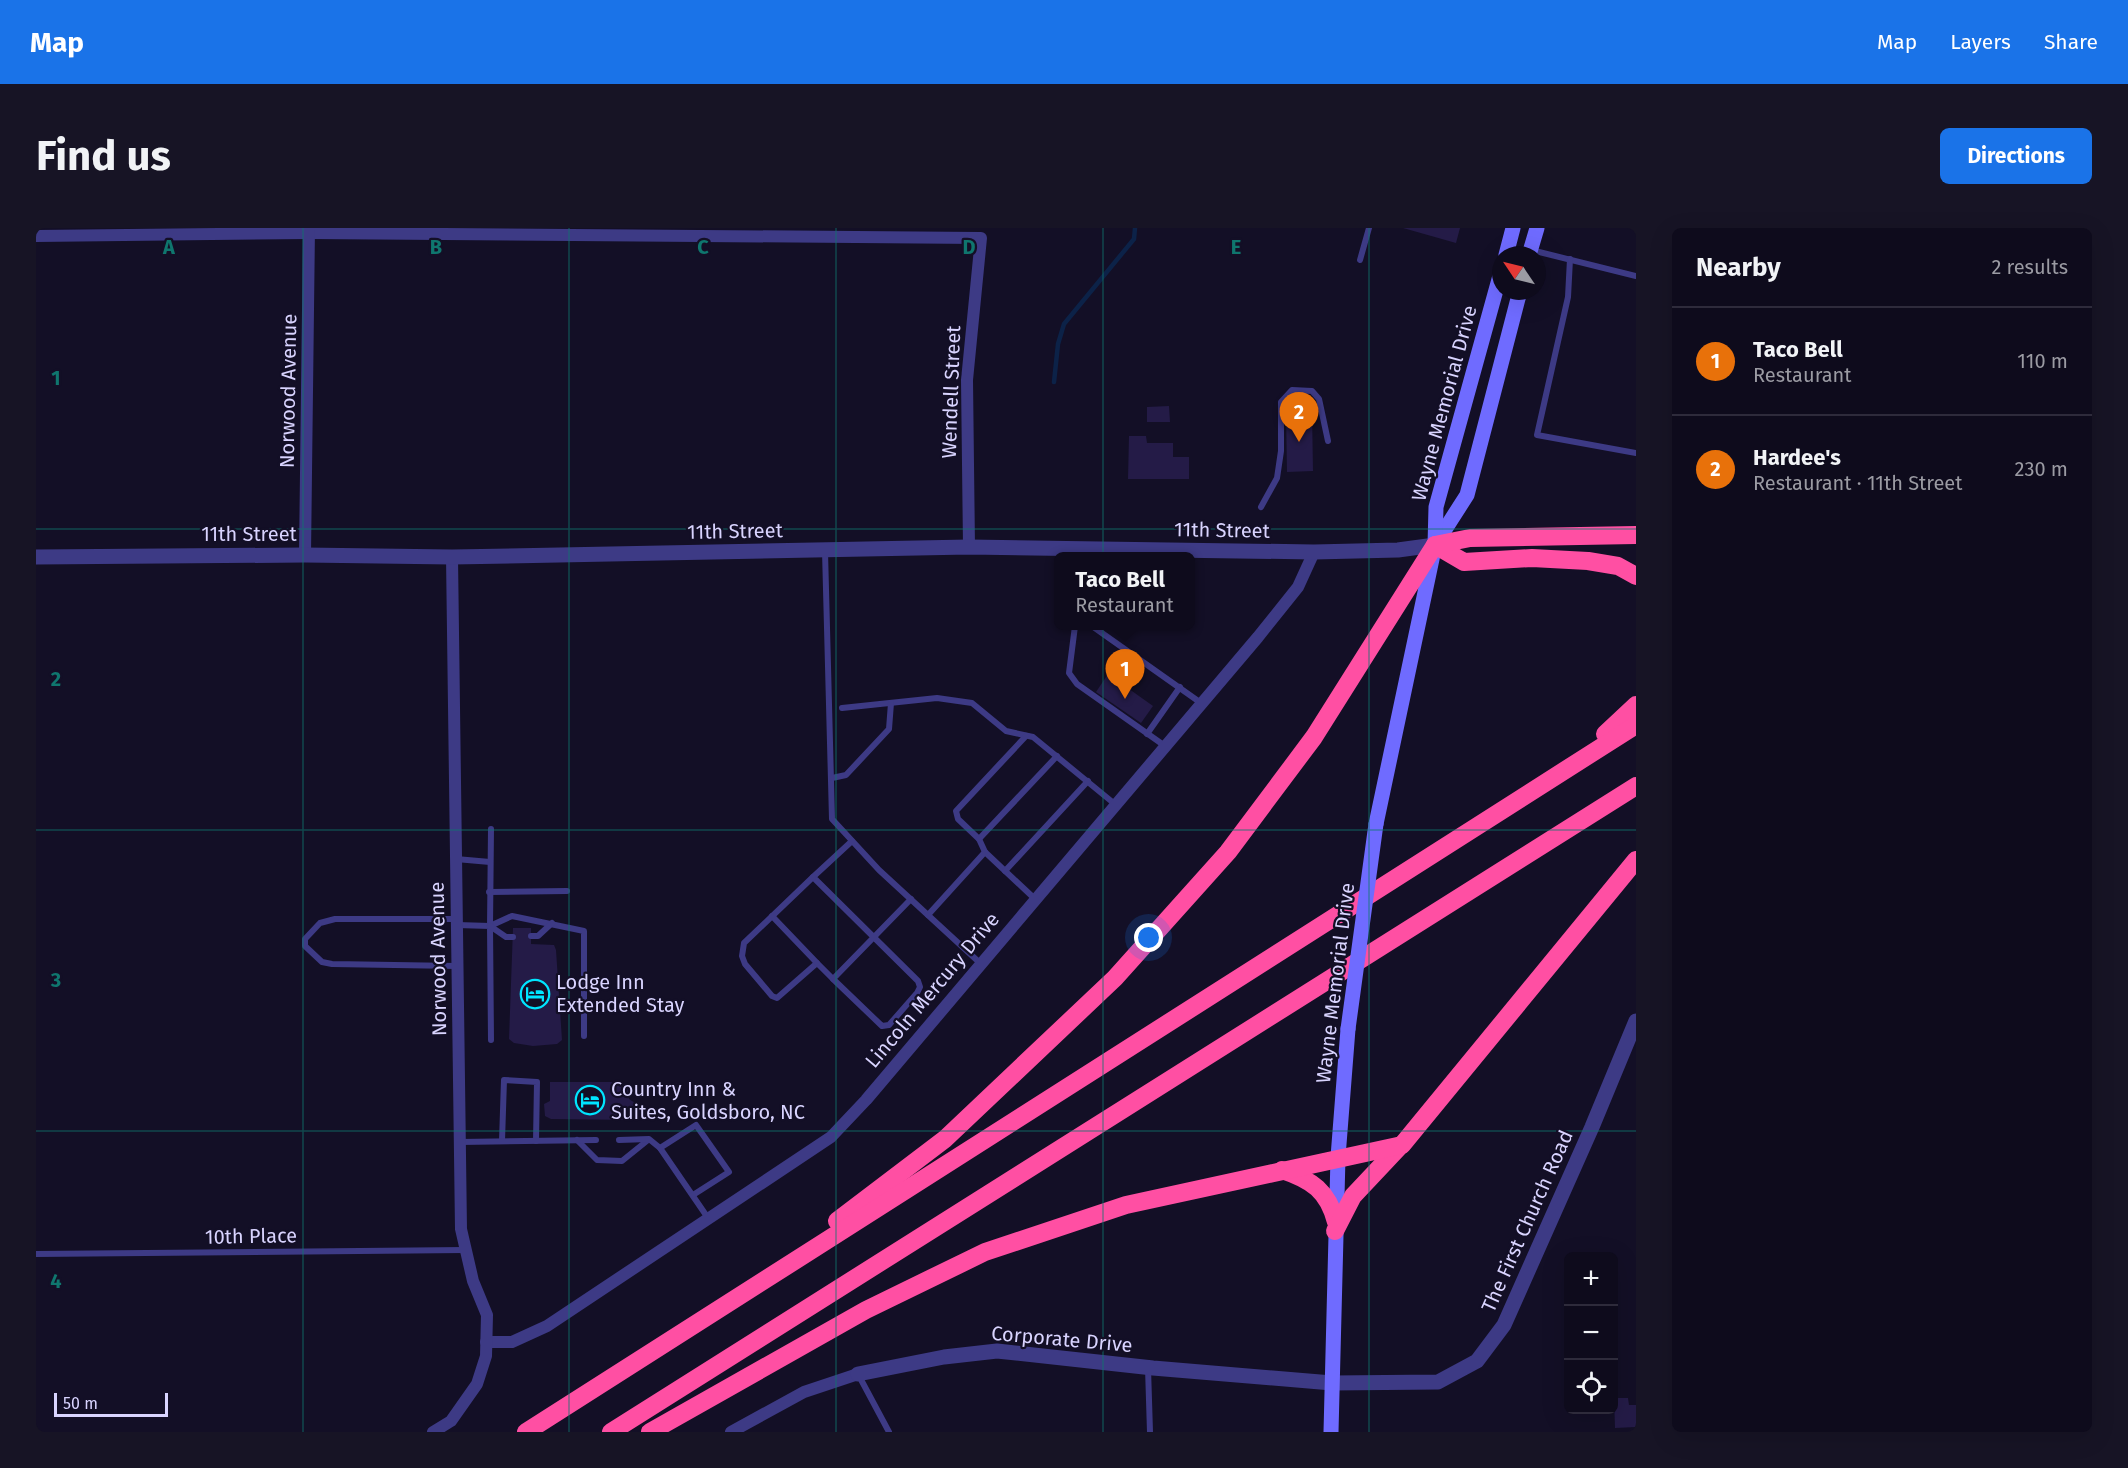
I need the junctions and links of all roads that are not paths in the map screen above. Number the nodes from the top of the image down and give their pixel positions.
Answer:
1 (1369, 228) edge
2 (1513, 228) edge
3 (1537, 228) edge
4 (309, 230) edge
5 (36, 236) edge
6 (1508, 246) edge
7 (1532, 246) edge
8 (1546, 255) edge
9 (1360, 260) dead end
10 (1570, 260) junction
11 (1636, 276) edge
12 (1493, 300) edge
13 (1518, 300) edge
14 (1328, 441) dead end
15 (1636, 453) edge
16 (1261, 507) dead end
17 (1636, 535) edge
18 (1435, 545) junction
19 (969, 547) junction
20 (825, 550) junction
21 (1066, 552) edge
22 (1314, 552) junction
23 (1195, 553) edge
24 (305, 555) junction
25 (36, 557) edge
26 (452, 557) junction
27 (1636, 576) edge
28 (1074, 630) edge
29 (1098, 630) edge
30 (1180, 687) junction
31 (891, 703) junction
32 (1202, 703) junction
33 (1636, 705) edge
34 (842, 708) dead end
35 (1636, 725) edge
36 (1147, 734) junction
37 (1026, 736) junction
38 (1165, 746) junction
39 (1057, 756) junction
40 (832, 778) junction
41 (1088, 781) junction
42 (1636, 786) edge
43 (1529, 792) junction
44 (1116, 805) junction
45 (491, 829) dead end
46 (979, 839) junction
47 (852, 841) junction
48 (985, 852) junction
49 (456, 858) junction
50 (1636, 861) edge
51 (490, 862) junction
52 (1005, 870) junction
53 (813, 878) junction
54 (567, 891) dead end
55 (489, 892) junction
56 (911, 899) junction
57 (1035, 899) junction
58 (928, 915) junction
59 (772, 916) junction
60 (457, 922) junction
61 (552, 923) junction
62 (490, 926) junction
63 (531, 936) dead end
64 (513, 937) dead end
65 (874, 939) junction
66 (817, 963) junction
67 (980, 963) junction
68 (457, 966) junction
69 (833, 979) junction
70 (1636, 1021) edge
71 (584, 1036) dead end
72 (491, 1040) dead end
73 (649, 1139) junction
74 (577, 1140) junction
75 (596, 1140) dead end
76 (619, 1140) dead end
77 (536, 1141) junction
78 (460, 1142) junction
79 (502, 1142) junction
80 (1402, 1144) junction
81 (660, 1148) junction
82 (1338, 1158) junction
83 (1282, 1170) junction
84 (693, 1195) junction
85 (708, 1218) junction
86 (1335, 1227) junction
87 (465, 1250) junction
88 (36, 1254) edge
89 (733, 1300) junction
90 (486, 1342) junction
91 (1149, 1367) junction
92 (858, 1374) junction
93 (1332, 1383) junction
94 (433, 1432) edge
95 (526, 1432) edge
96 (611, 1432) edge
97 (650, 1432) edge
98 (731, 1432) edge
99 (889, 1432) edge
100 (1150, 1432) edge
101 (1331, 1432) edge

1 - 9 lane
2 - 6 main road
3 - 7 main road
4 - 5 street
4 - 19 street, Wendell Street
4 - 24 street, Norwood Avenue
8 - 10 lane
10 - 11 lane
10 - 15 lane
12 - 18 main road, Wayne Memorial Drive
13 - 18 main road, Wayne Memorial Drive
14 - 16 lane
17 - 18 highway
18 - 22 street, 11th Street
18 - 27 highway
18 - 82 main road, Wayne Memorial Drive, bridge
18 - 89 highway
19 - 20 street, 11th Street
19 - 21 street, 11th Street
20 - 26 street, 11th Street
20 - 40 lane
22 - 23 street, 11th Street
22 - 32 street, Lincoln Mercury Drive
24 - 25 street, 11th Street
24 - 26 street, 11th Street
26 - 49 street, Norwood Avenue
28 - 36 lane
29 - 30 lane
30 - 32 lane
30 - 36 lane
31 - 34 lane
31 - 37 lane
31 - 40 lane
32 - 38 street, Lincoln Mercury Drive
33 - 43 highway
35 - 43 highway
36 - 38 lane
37 - 39 lane
37 - 46 lane
38 - 44 street, Lincoln Mercury Drive
39 - 41 lane
39 - 46 lane
40 - 47 lane
41 - 44 lane
41 - 52 lane
42 - 96 highway
43 - 89 highway
44 - 57 street, Lincoln Mercury Drive
45 - 51 lane
46 - 48 lane
47 - 53 lane
47 - 56 lane
48 - 52 lane
48 - 58 lane
49 - 51 lane
49 - 60 street, Norwood Avenue
50 - 80 highway
51 - 55 lane
52 - 57 lane
53 - 59 lane
53 - 65 lane
54 - 55 lane
55 - 62 lane
56 - 58 lane
56 - 65 lane
57 - 67 street, Lincoln Mercury Drive
58 - 67 lane
59 - 66 lane
59 - 66 lane
60 - 62 lane
60 - 68 street, Norwood Avenue
60 - 68 lane
61 - 62 lane
61 - 63 lane
61 - 71 lane
62 - 64 lane
62 - 72 lane
65 - 69 lane
65 - 69 lane
66 - 69 lane
67 - 85 street, Lincoln Mercury Drive
68 - 78 street, Norwood Avenue
70 - 93 street, The First Church Road
73 - 74 lane
73 - 76 lane
73 - 81 lane
74 - 75 lane
74 - 77 lane
77 - 79 lane
77 - 79 lane
78 - 79 lane
78 - 87 street, Norwood Avenue
80 - 82 highway
80 - 86 highway
81 - 84 lane
81 - 84 lane
82 - 83 highway
82 - 86 main road, Wayne Memorial Drive
83 - 86 highway
83 - 97 highway
84 - 85 lane
85 - 90 street, Lincoln Mercury Drive
86 - 93 main road, Wayne Memorial Drive
87 - 88 lane, 10th Place
87 - 90 street, Norwood Avenue
89 - 95 highway
90 - 94 street, Norwood Avenue
91 - 92 street, Corporate Drive
91 - 93 street, Corporate Drive
91 - 100 lane
92 - 98 street, Corporate Drive
92 - 99 lane
93 - 101 main road, Wayne Memorial Drive

